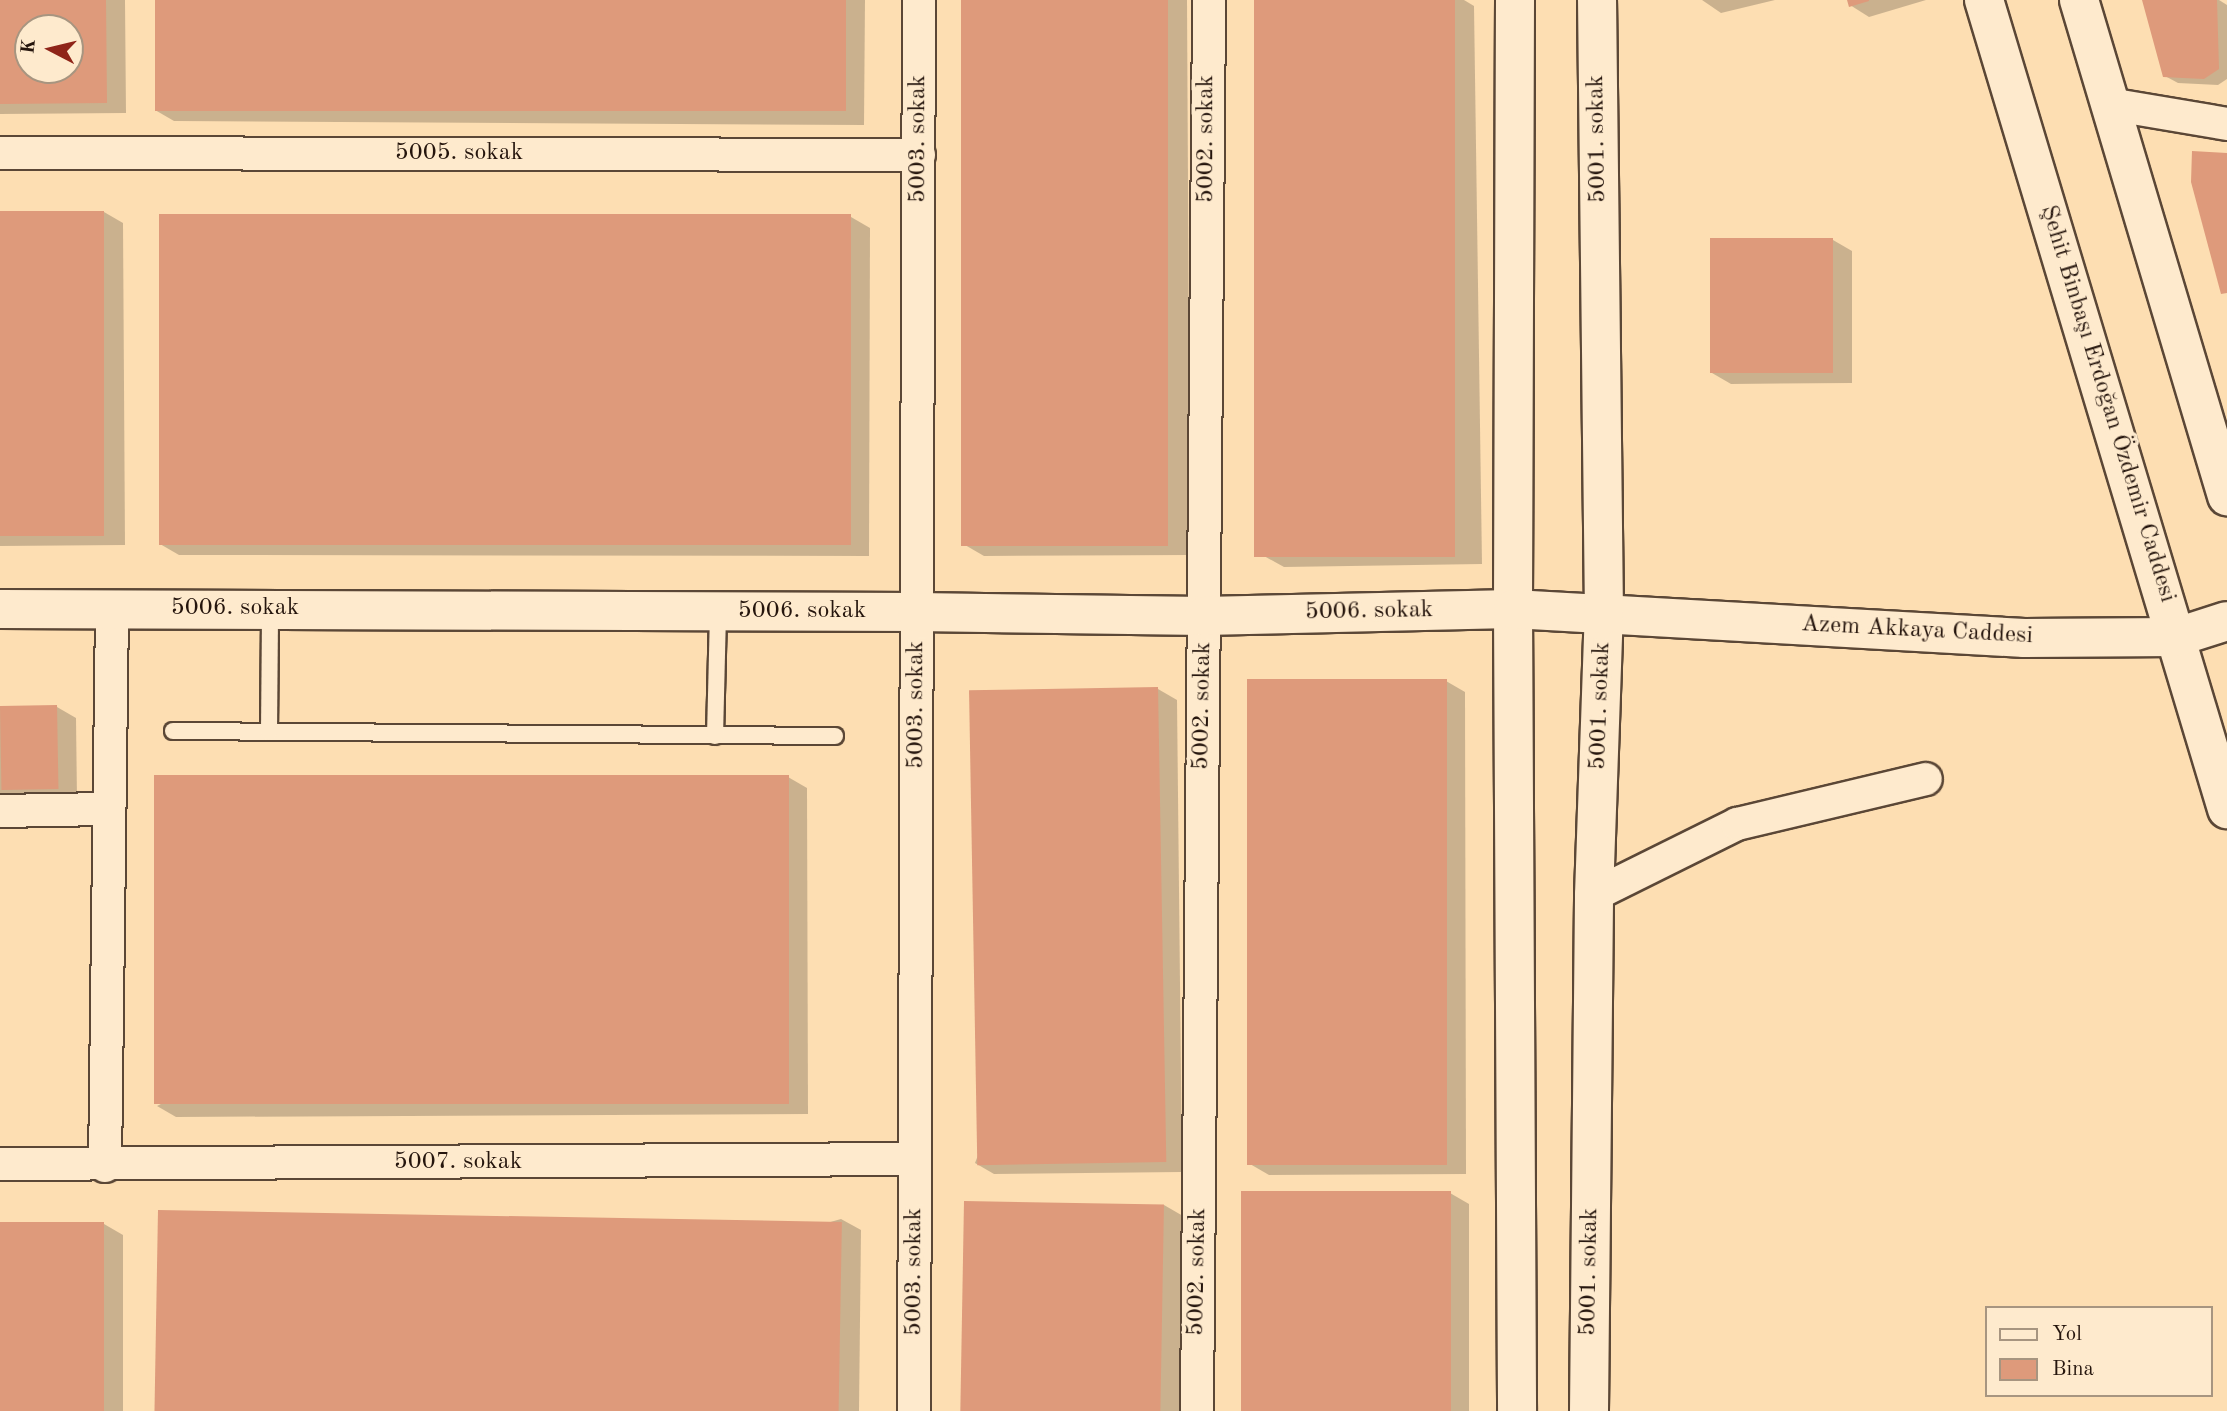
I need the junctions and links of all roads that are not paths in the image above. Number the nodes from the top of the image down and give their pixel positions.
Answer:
1 (919, 0) edge
2 (1209, 0) edge
3 (1515, 0) edge
4 (1597, 0) edge
5 (1984, 0) edge
6 (2079, 0) edge
7 (2109, 104) junction
8 (2227, 124) edge
9 (0, 153) edge
10 (919, 155) junction
11 (2227, 496) edge
12 (0, 609) edge
13 (112, 609) junction
14 (1513, 609) junction
15 (270, 610) junction
16 (718, 611) junction
17 (917, 612) junction
18 (1604, 615) junction
19 (1203, 616) junction
20 (2227, 621) edge
21 (2177, 637) junction
22 (173, 731) dead end
23 (270, 732) junction
24 (715, 736) junction
25 (835, 736) dead end
26 (1926, 779) dead end
27 (109, 809) junction
28 (2227, 809) edge
29 (0, 811) edge
30 (1594, 895) junction
31 (915, 1159) junction
32 (0, 1164) edge
33 (105, 1166) junction
34 (914, 1411) edge
35 (1196, 1411) edge
36 (1517, 1411) edge
37 (1589, 1411) edge

1 - 10 street, 5003. sokak
2 - 19 street, 5002. sokak
3 - 14 street
4 - 18 street, 5001. sokak
5 - 21 street, Şehit Binbaşı Erdoğan Özdemir Caddesi
6 - 7 street
7 - 8 street
7 - 11 street
9 - 10 street, 5005. sokak
10 - 17 street, 5003. sokak
12 - 13 street, 5006. sokak
13 - 15 street, 5006. sokak
13 - 27 street
14 - 18 street, 5006. sokak
14 - 19 street, 5006. sokak
14 - 36 street
15 - 16 street, 5006. sokak
15 - 23 lane
16 - 17 street, 5006. sokak
16 - 24 lane
17 - 19 street, 5006. sokak
17 - 31 street, 5003. sokak
18 - 21 street, Azem Akkaya Caddesi
18 - 30 street, 5001. sokak
19 - 35 street, 5002. sokak
20 - 21 street, Azem Akkaya Caddesi
21 - 28 street, Şehit Binbaşı Erdoğan Özdemir Caddesi
22 - 23 lane
23 - 24 lane
24 - 25 lane
26 - 30 street
27 - 29 street
27 - 33 street
30 - 37 street, 5001. sokak
31 - 33 street, 5007. sokak
31 - 34 street, 5003. sokak
32 - 33 street, 5007. sokak

